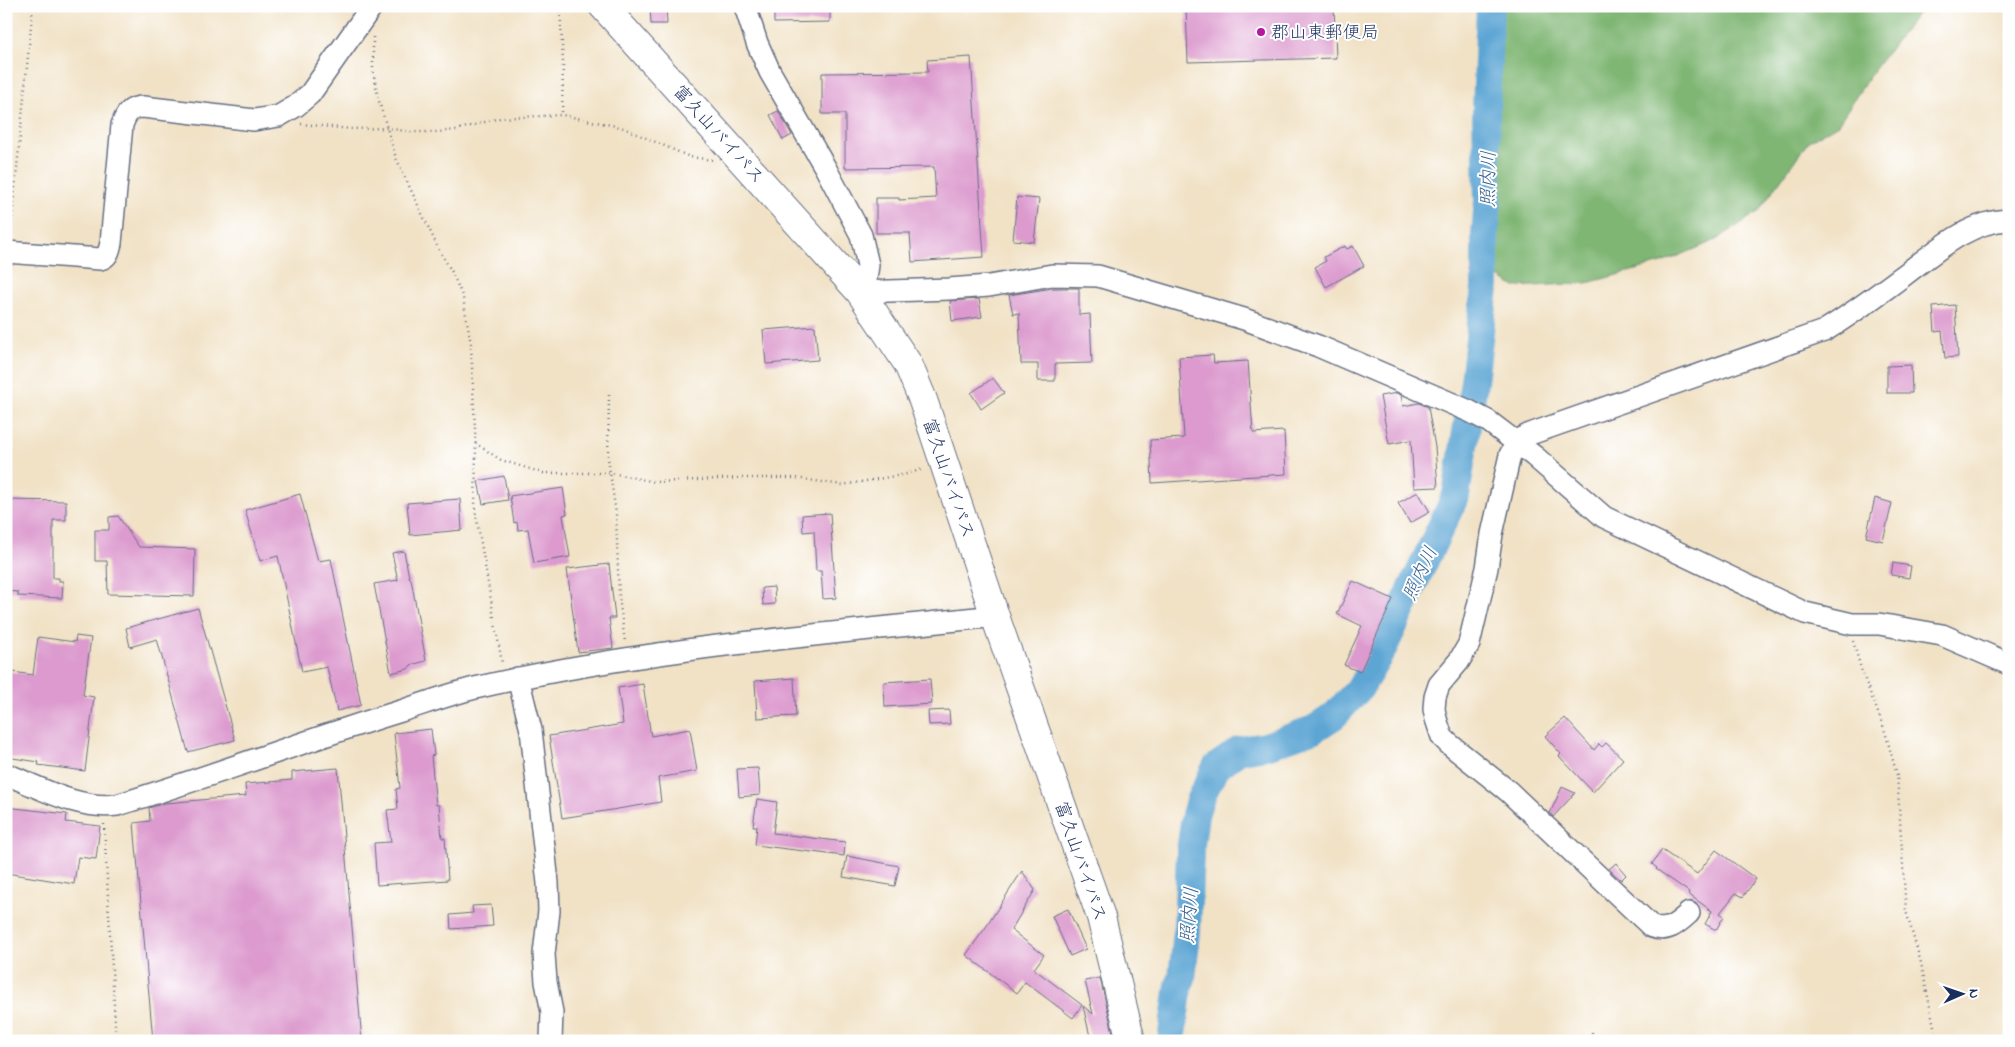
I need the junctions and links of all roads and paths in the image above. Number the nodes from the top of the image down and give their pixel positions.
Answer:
1 (33, 6) edge
2 (560, 6) edge
3 (604, 6) edge
4 (744, 6) edge
5 (372, 8) edge
6 (562, 115) junction
7 (275, 117) junction
8 (387, 128) junction
9 (738, 155) junction
10 (2009, 220) edge
11 (11, 228) dead end
12 (6, 252) edge
13 (860, 292) junction
14 (609, 395) dead end
15 (475, 443) junction
16 (1516, 443) junction
17 (944, 462) junction
18 (611, 472) junction
19 (995, 616) junction
20 (1852, 624) junction
21 (628, 658) junction
22 (2009, 664) edge
23 (512, 680) junction
24 (6, 774) edge
25 (103, 807) junction
26 (1689, 913) dead end
27 (1592, 1032) dead end
28 (116, 1041) edge
29 (551, 1041) edge
30 (1131, 1041) edge
31 (1592, 1041) edge
32 (1937, 1041) edge

1 - 11 path
2 - 6 path
3 - 9 highway, 富久山バイパス
4 - 13 street
5 - 7 street
5 - 8 path
6 - 8 path
6 - 9 path
7 - 8 path
7 - 12 street
8 - 15 path
9 - 13 highway, 富久山バイパス
10 - 16 street
13 - 16 street
13 - 17 highway, 富久山バイパス
14 - 18 path
15 - 18 path
15 - 23 path
16 - 20 street
16 - 26 street
17 - 18 path
17 - 19 highway, 富久山バイパス
18 - 21 path
19 - 21 street
19 - 30 highway, 富久山バイパス
20 - 22 street
20 - 32 path
21 - 23 street
23 - 25 street
23 - 29 street
24 - 25 street
25 - 28 path
27 - 31 path

